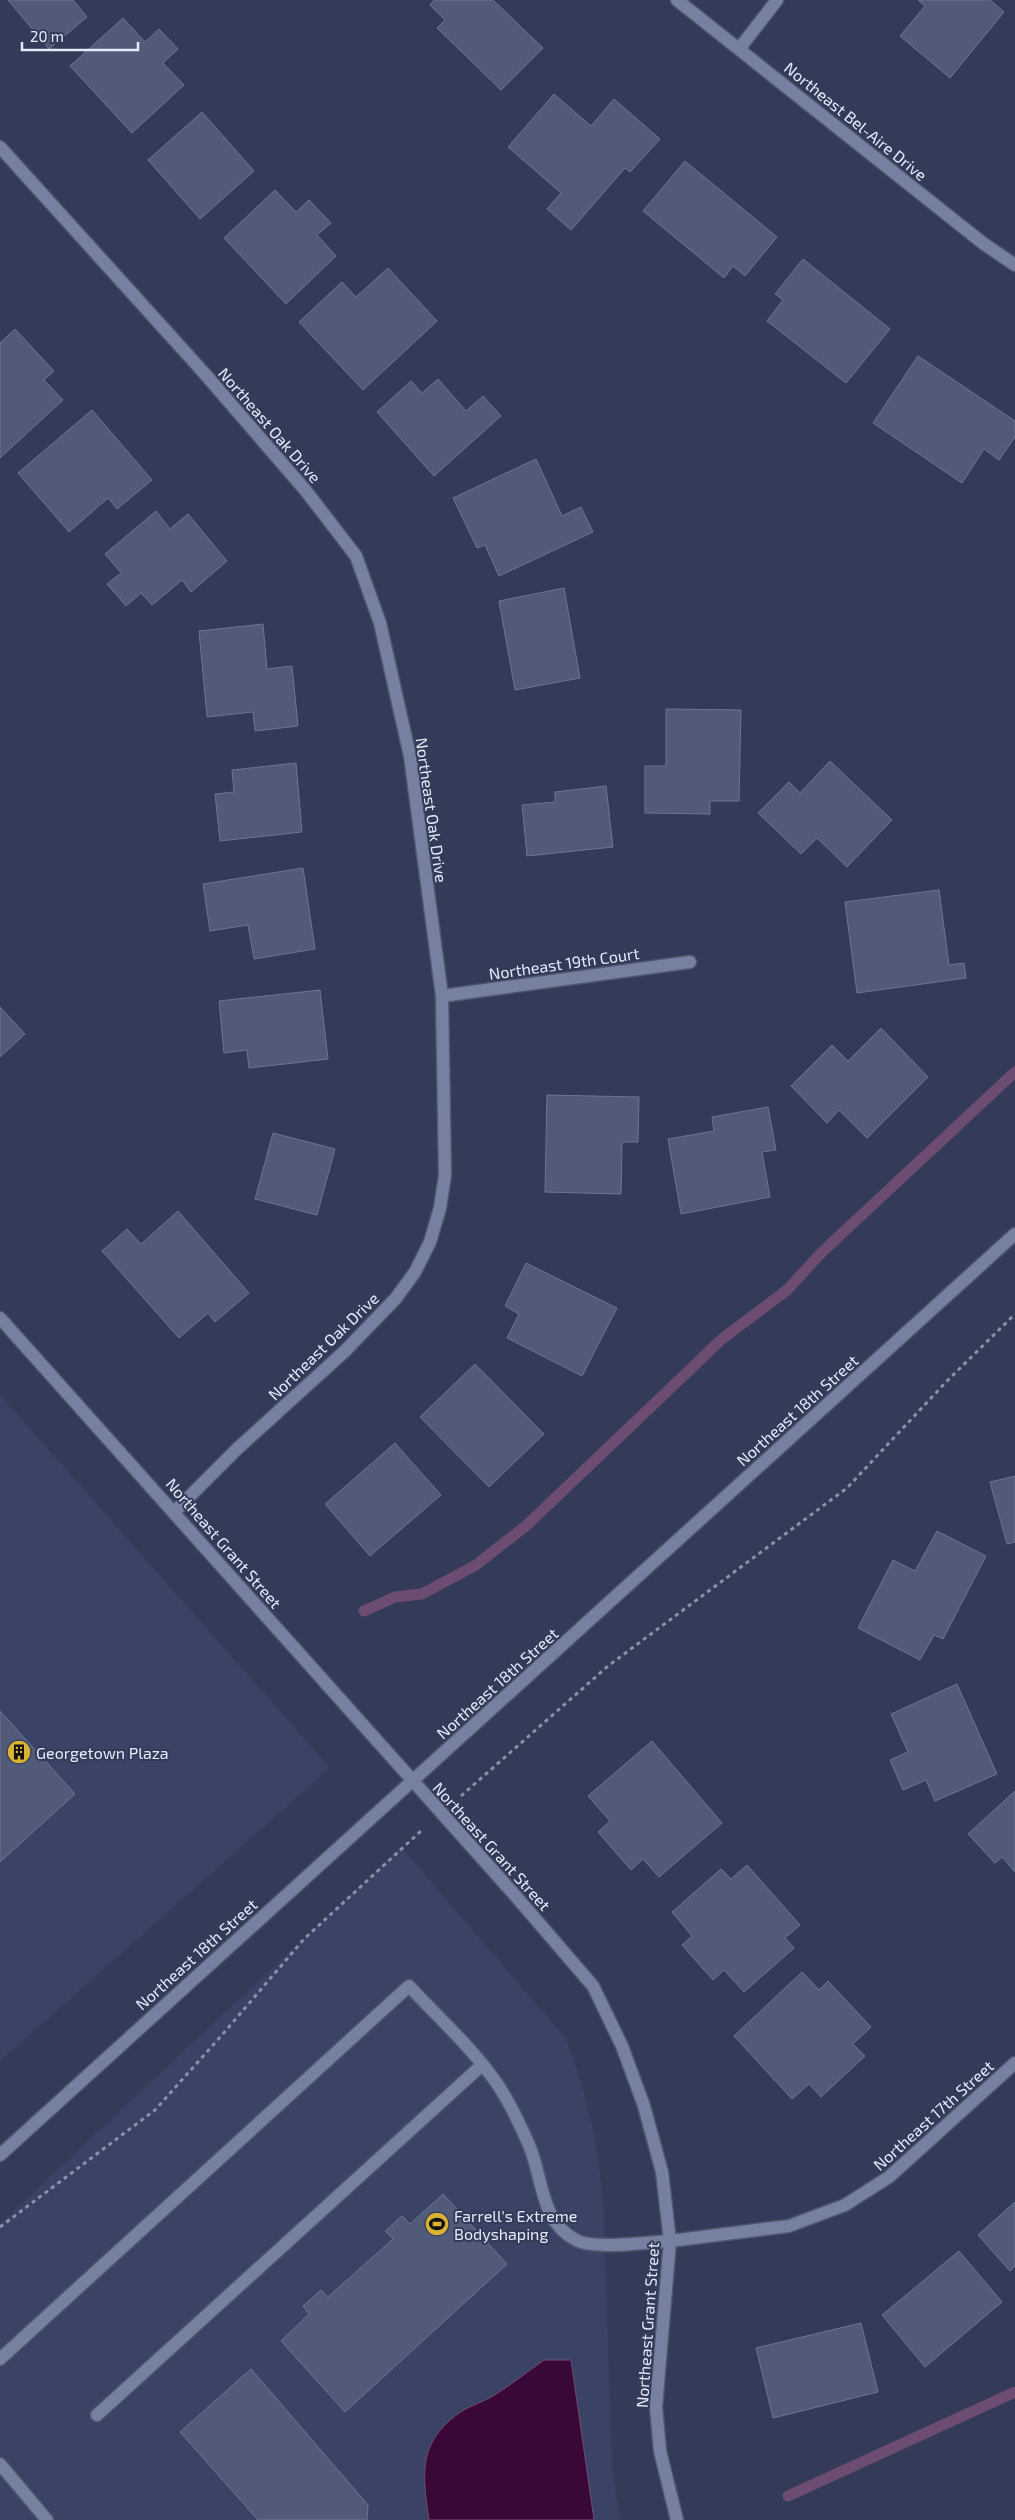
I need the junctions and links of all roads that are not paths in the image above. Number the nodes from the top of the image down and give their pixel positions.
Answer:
1 (677, 0) edge
2 (777, 0) edge
3 (739, 49) junction
4 (0, 147) edge
5 (1015, 264) edge
6 (690, 962) dead end
7 (442, 996) junction
8 (1015, 1234) edge
9 (0, 1318) edge
10 (174, 1511) junction
11 (412, 1781) junction
12 (1015, 2063) edge
13 (482, 2065) junction
14 (0, 2155) edge
15 (670, 2241) junction
16 (0, 2359) edge
17 (97, 2415) dead end
18 (0, 2464) edge
19 (47, 2520) edge
20 (677, 2520) edge

1 - 3 street, Northeast Bel-Aire Drive
2 - 3 street
3 - 5 street, Northeast Bel-Aire Drive
4 - 7 street, Northeast Oak Drive
6 - 7 street, Northeast 19th Court
7 - 10 street, Northeast Oak Drive
8 - 11 street, Northeast 18th Street
9 - 10 street, Northeast Grant Street
10 - 11 street, Northeast Grant Street
11 - 14 street, Northeast 18th Street
11 - 15 street, Northeast Grant Street
12 - 15 street, Northeast 17th Street
13 - 15 street, Northeast 17th Street
13 - 16 street, Northeast 17th Street
13 - 17 street
15 - 20 street, Northeast Grant Street
18 - 19 street

